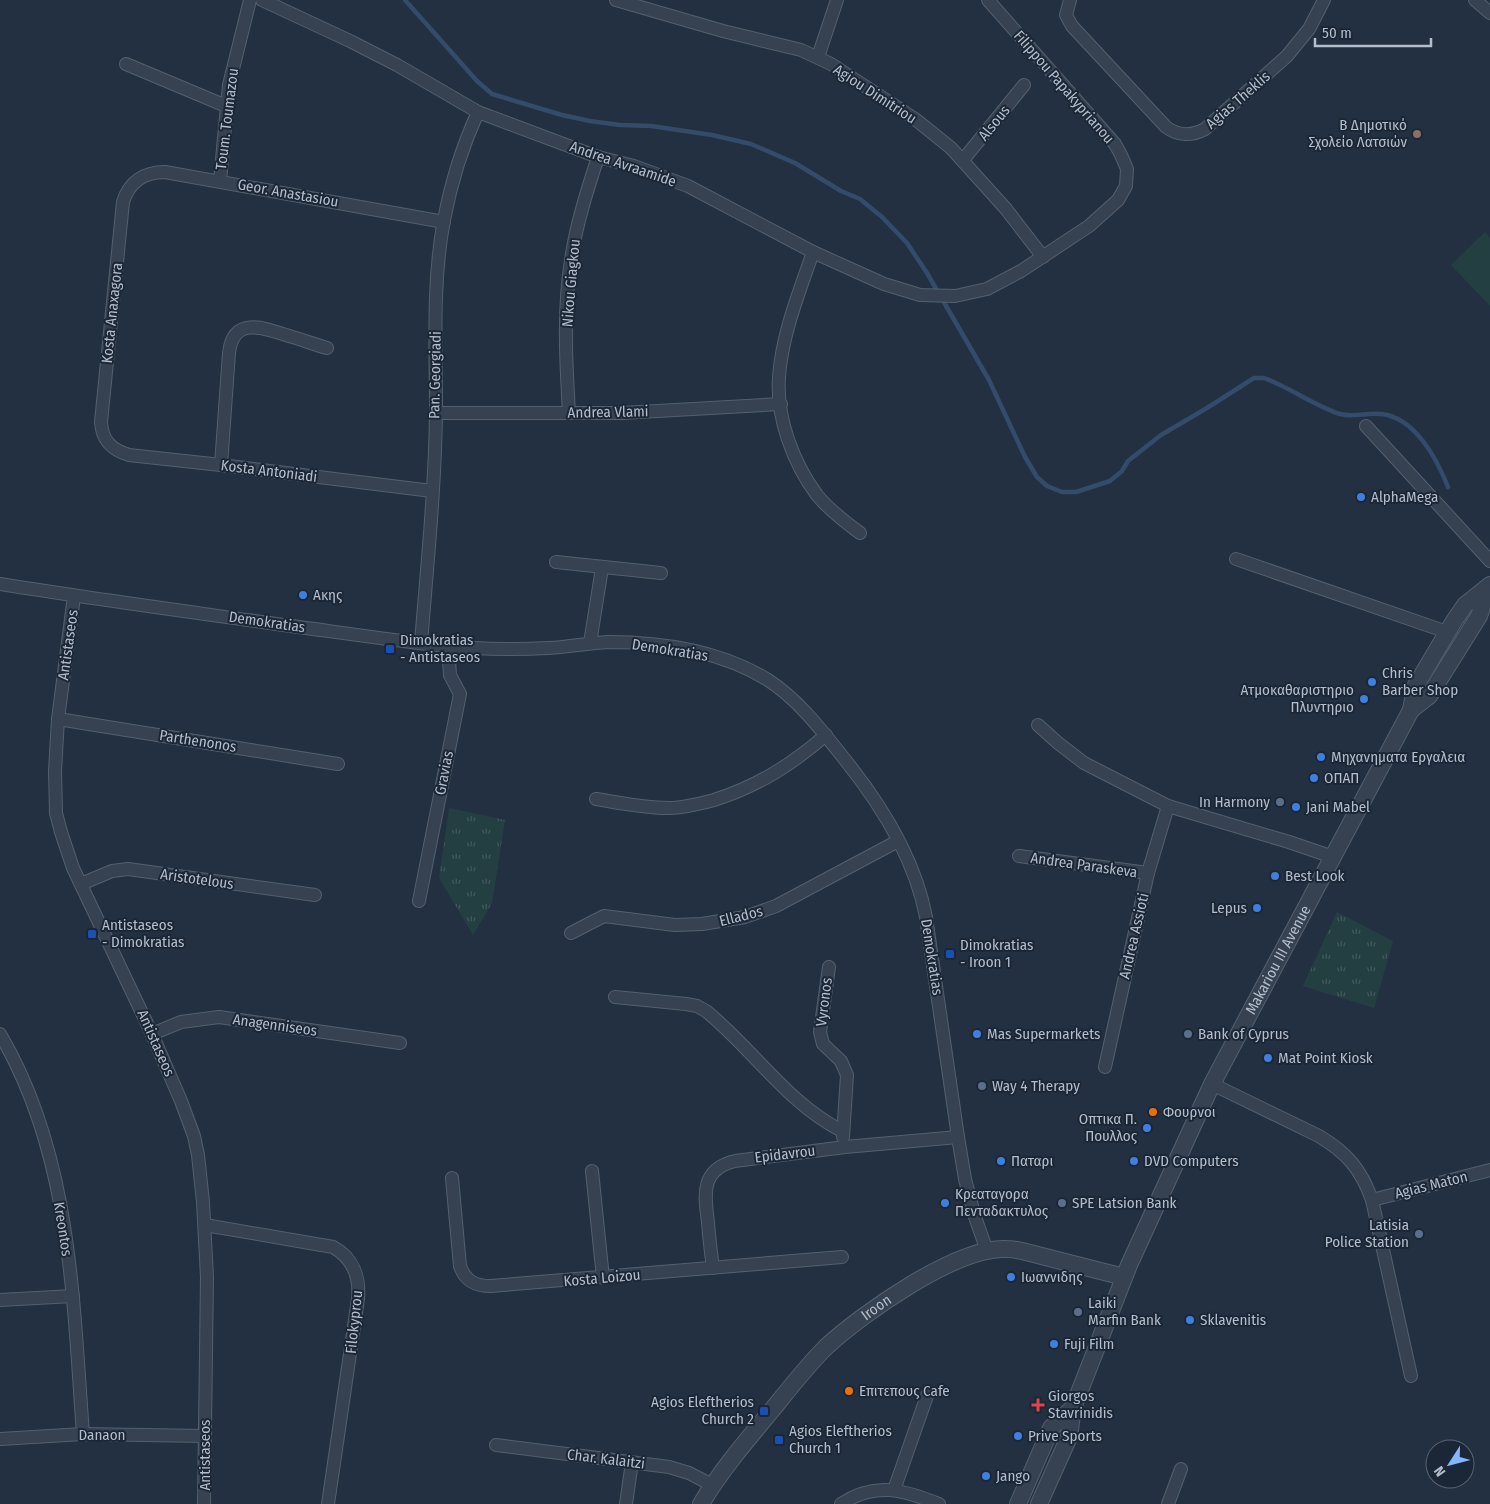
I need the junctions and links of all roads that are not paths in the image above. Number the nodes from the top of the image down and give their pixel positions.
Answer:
1 (250, 0) edge
2 (262, 0) edge
3 (616, 0) edge
4 (837, 0) edge
5 (988, 0) edge
6 (1070, 0) edge
7 (1324, 0) edge
8 (1474, 0) edge
9 (657, 5) edge
10 (1490, 13) edge
11 (818, 57) junction
12 (126, 64) dead end
13 (1024, 85) dead end
14 (226, 106) junction
15 (478, 112) junction
16 (598, 157) junction
17 (964, 160) junction
18 (220, 181) junction
19 (134, 182) joint
20 (444, 222) junction
21 (812, 252) junction
22 (1044, 257) junction
23 (327, 348) dead end
24 (780, 404) junction
25 (569, 412) junction
26 (436, 413) junction
27 (1366, 426) dead end
28 (108, 445) joint
29 (221, 465) junction
30 (432, 491) junction
31 (860, 533) dead end
32 (1236, 558) dead end
33 (1490, 561) edge
34 (556, 562) dead end
35 (602, 568) junction
36 (661, 574) dead end
37 (0, 584) edge
38 (1490, 585) edge
39 (74, 596) junction
40 (1447, 632) junction
41 (421, 644) junction
42 (590, 644) junction
43 (448, 646) junction
44 (1411, 710) junction
45 (58, 719) junction
46 (1038, 725) dead end
47 (826, 735) junction
48 (338, 764) dead end
49 (596, 799) dead end
50 (1168, 806) junction
51 (898, 841) junction
52 (1020, 856) dead end
53 (1333, 857) junction
54 (1148, 873) junction
55 (81, 884) junction
56 (315, 895) dead end
57 (419, 901) dead end
58 (571, 932) dead end
59 (829, 967) dead end
60 (615, 997) dead end
61 (0, 1034) edge
62 (152, 1034) junction
63 (400, 1043) dead end
64 (1104, 1067) dead end
65 (1212, 1084) junction
66 (842, 1131) junction
67 (958, 1137) junction
68 (845, 1147) junction
69 (1490, 1170) edge
70 (592, 1171) dead end
71 (452, 1178) dead end
72 (1372, 1200) junction
73 (205, 1225) junction
74 (988, 1251) junction
75 (842, 1257) dead end
76 (713, 1268) junction
77 (1124, 1277) junction
78 (603, 1278) junction
79 (73, 1296) junction
80 (0, 1300) edge
81 (1411, 1376) dead end
82 (928, 1393) dead end
83 (1073, 1408) junction
84 (84, 1434) junction
85 (205, 1436) junction
86 (0, 1439) edge
87 (496, 1445) dead end
88 (632, 1462) junction
89 (1181, 1469) dead end
90 (712, 1485) junction
91 (894, 1490) junction
92 (204, 1504) edge
93 (328, 1504) edge
94 (626, 1504) edge
95 (701, 1504) edge
96 (841, 1504) edge
97 (939, 1504) edge
98 (1018, 1504) edge
99 (1039, 1504) edge
100 (1168, 1504) edge

1 - 14 street, Toum. Toumazou
2 - 15 street, Andrea Avraamide
3 - 9 street, Agiou Dimitriou
4 - 11 street
5 - 22 street, Filippou Papakyprianou
6 - 7 street, Agias Theklis
8 - 10 street
9 - 11 street, Agiou Dimitriou
11 - 17 street, Agiou Dimitriou
12 - 14 street
13 - 17 street, Alsous
14 - 18 street, Toum. Toumazou
15 - 16 street, Andrea Avraamide
15 - 20 street, Pan. Georgiadi
16 - 21 street, Andrea Avraamide
16 - 25 street, Nikou Giagkou
17 - 22 street, Agiou Dimitriou
18 - 19 street, Geor. Anastasiou
18 - 20 street, Geor. Anastasiou
19 - 28 street, Kosta Anaxagora
20 - 26 street, Pan. Georgiadi
21 - 22 street, Andrea Avraamide
21 - 24 street
23 - 29 street
24 - 25 street, Andrea Vlami
24 - 31 street
25 - 26 street, Andrea Vlami
26 - 30 street, Pan. Georgiadi
27 - 33 street
28 - 29 street, Kosta Antoniadi
29 - 30 street, Kosta Antoniadi
30 - 41 street, Pan. Georgiadi
32 - 40 street
34 - 35 street
35 - 36 street
35 - 42 street
37 - 39 street, Demokratias
38 - 40 street, Makariou III Avenue
38 - 44 street, Makariou III Avenue
39 - 41 street, Demokratias
39 - 45 street, Antistaseos
40 - 44 street, Makariou III Avenue
41 - 43 street, Demokratias
42 - 43 street, Demokratias
42 - 47 street, Demokratias
43 - 57 street, Gravias
44 - 53 street, Makariou III Avenue
45 - 48 street, Parthenonos
45 - 55 street, Antistaseos
46 - 50 street
47 - 49 street
47 - 51 street, Demokratias
50 - 53 street
50 - 54 street, Andrea Assioti
51 - 58 street, Ellados
51 - 67 street, Demokratias
52 - 54 street, Andrea Paraskeva
53 - 65 street, Makariou III Avenue
54 - 64 street, Andrea Assioti
55 - 56 street, Aristotelous
55 - 62 street, Antistaseos
59 - 66 street, Vyronos
60 - 66 street
61 - 79 street, Kreontos
62 - 63 street, Anagenniseos
62 - 73 street, Antistaseos
65 - 72 street
65 - 77 street, Makariou III Avenue
66 - 68 street, Vyronos
67 - 68 street, Epidavrou
67 - 74 street, Demokratias
68 - 76 street, Epidavrou
69 - 72 street, Agias Maton
70 - 78 street
71 - 78 street, Kosta Loizou
72 - 81 street
73 - 85 street, Antistaseos
73 - 93 street, Filokyprou
74 - 77 street, Iroon
74 - 90 street, Iroon
75 - 76 street, Kosta Loizou
76 - 78 street, Kosta Loizou
77 - 83 street, Makariou III Avenue
79 - 80 street
79 - 84 street, Kreontos
82 - 91 street
83 - 98 street, Makariou III Avenue
83 - 99 street, Makariou III Avenue
84 - 85 street, Danaon
84 - 86 street, Danaon
85 - 92 street, Antistaseos
87 - 88 street, Char. Kalaitzi
88 - 90 street, Char. Kalaitzi
88 - 94 street
89 - 100 street
90 - 95 street, Iroon
91 - 96 street
91 - 97 street

